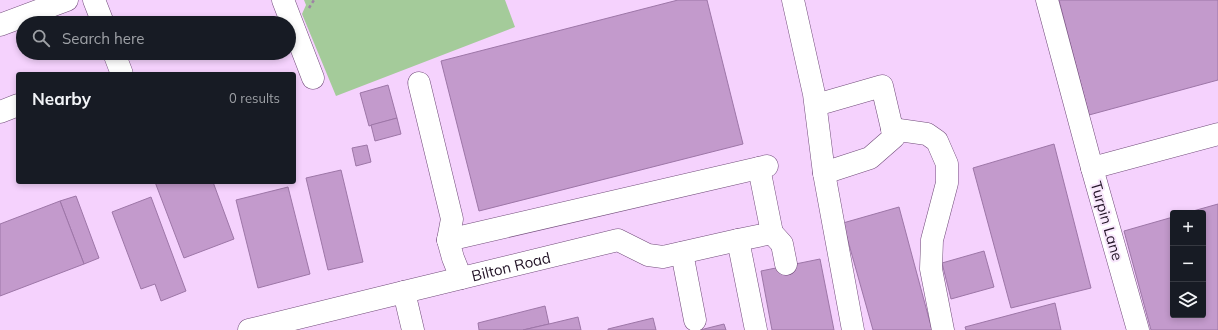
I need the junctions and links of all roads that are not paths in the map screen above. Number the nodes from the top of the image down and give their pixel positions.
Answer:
1 (67, 0) edge
2 (94, 0) edge
3 (283, 0) edge
4 (794, 0) edge
5 (1047, 0) edge
6 (24, 16) edge
7 (100, 16) edge
8 (289, 16) edge
9 (16, 19) edge
10 (0, 25) edge
11 (296, 34) edge
12 (117, 60) edge
13 (121, 72) edge
14 (313, 78) dead end
15 (419, 83) dead end
16 (816, 105) junction
17 (16, 106) edge
18 (0, 112) edge
19 (892, 129) junction
20 (1218, 134) edge
21 (1092, 168) junction
22 (824, 173) junction
23 (772, 233) junction
24 (448, 240) junction
25 (738, 240) junction
26 (682, 253) junction
27 (786, 264) dead end
28 (461, 278) junction
29 (404, 292) junction
30 (695, 320) dead end
31 (249, 330) edge
32 (413, 330) edge
33 (756, 330) edge
34 (854, 330) edge
35 (943, 330) edge
36 (1138, 330) edge

1 - 6 street
2 - 7 street
3 - 8 street
4 - 16 street
5 - 21 street
9 - 10 street
11 - 14 street
12 - 13 street
15 - 24 street
16 - 19 street
16 - 22 street
17 - 18 street
19 - 22 street
19 - 35 street
20 - 21 street, Turpin Lane
21 - 36 street, Turpin Lane
22 - 34 street
23 - 24 street
23 - 25 street
23 - 27 street
24 - 28 street
25 - 26 street
25 - 33 street
26 - 28 street, Bilton Road
26 - 30 street
28 - 29 street, Bilton Road
29 - 31 street, Bilton Road
29 - 32 street

